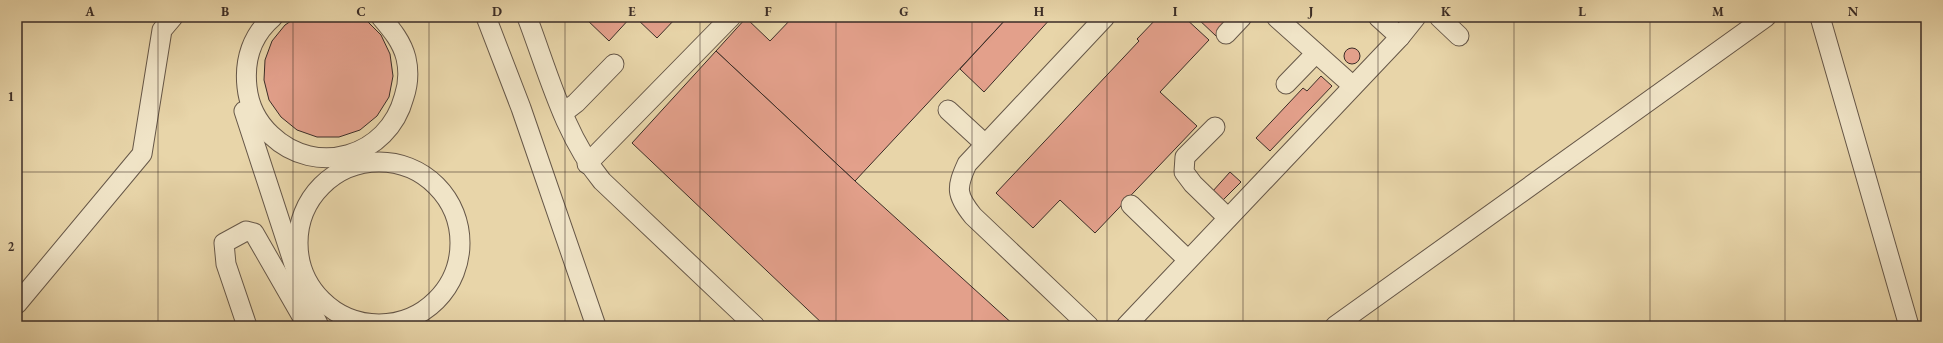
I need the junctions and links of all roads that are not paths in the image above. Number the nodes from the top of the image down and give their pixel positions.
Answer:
1 (173, 17) edge
2 (273, 17) edge
3 (381, 17) edge
4 (486, 17) edge
5 (527, 17) edge
6 (730, 17) edge
7 (1105, 17) edge
8 (1242, 17) edge
9 (1276, 17) edge
10 (1378, 17) edge
11 (1416, 17) edge
12 (1439, 17) edge
13 (1766, 17) edge
14 (1820, 17) edge
15 (1226, 34) dead end
16 (1459, 36) dead end
17 (1400, 37) junction
18 (1316, 53) junction
19 (614, 64) dead end
20 (1286, 84) dead end
21 (1353, 86) junction
22 (248, 100) junction
23 (948, 110) dead end
24 (563, 113) junction
25 (1216, 127) dead end
26 (985, 144) junction
27 (361, 157) junction
28 (587, 164) junction
29 (1130, 205) dead end
30 (1228, 218) junction
31 (1188, 260) junction
32 (298, 266) junction
33 (17, 304) edge
34 (388, 325) edge
35 (247, 326) edge
36 (307, 326) edge
37 (319, 326) edge
38 (596, 326) edge
39 (755, 326) edge
40 (1089, 326) edge
41 (1126, 326) edge
42 (1335, 326) edge
43 (1909, 326) edge

1 - 33 street
2 - 22 street
3 - 27 street
4 - 38 street
5 - 24 street
6 - 28 street
7 - 26 street
8 - 15 street
9 - 18 street
10 - 17 street
11 - 17 street
12 - 16 street
13 - 42 street
14 - 43 street
17 - 21 street
18 - 20 street
18 - 21 street
19 - 24 street
21 - 30 street
22 - 27 street
22 - 32 street
23 - 26 street
24 - 28 street
25 - 30 street
26 - 40 street
27 - 32 street
27 - 34 street
28 - 39 street
29 - 31 street
30 - 31 street
31 - 41 street
32 - 34 street
32 - 37 street
35 - 36 street

